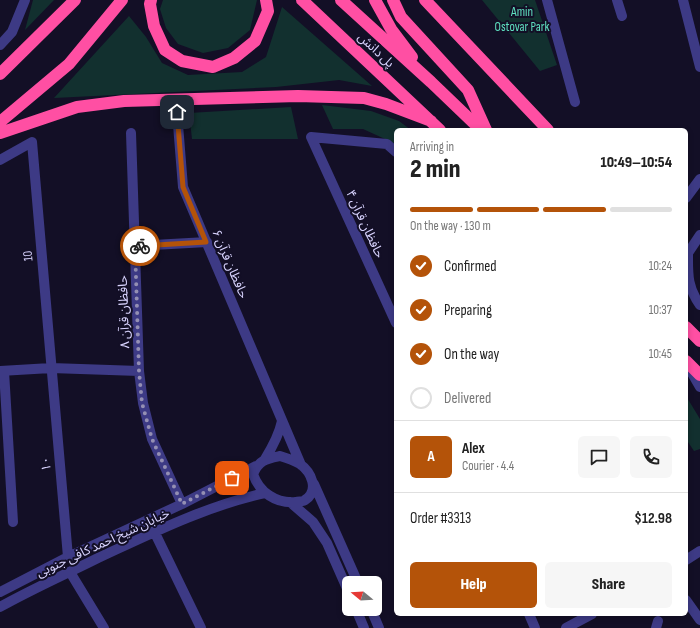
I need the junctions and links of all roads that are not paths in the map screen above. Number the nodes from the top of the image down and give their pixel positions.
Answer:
1 (25, 0) edge
2 (75, 0) edge
3 (122, 0) edge
4 (151, 0) edge
5 (266, 0) edge
6 (302, 0) edge
7 (341, 0) edge
8 (375, 0) edge
9 (393, 0) edge
10 (425, 0) edge
11 (547, 0) edge
12 (617, 0) edge
13 (683, 0) edge
14 (622, 16) dead end
15 (0, 45) edge
16 (700, 67) edge
17 (0, 74) edge
18 (431, 82) junction
19 (575, 102) dead end
20 (177, 112) dead end
21 (431, 121) junction
22 (0, 122) edge
23 (438, 128) edge
24 (479, 128) edge
25 (485, 128) edge
26 (546, 128) edge
27 (0, 133) edge
28 (131, 133) dead end
29 (394, 150) edge
30 (0, 160) edge
31 (700, 179) edge
32 (688, 195) edge
33 (700, 234) edge
34 (206, 242) junction
35 (135, 246) junction
36 (688, 253) edge
37 (688, 278) edge
38 (700, 305) edge
39 (394, 319) edge
40 (688, 330) edge
41 (700, 341) edge
42 (688, 364) edge
43 (688, 366) edge
44 (51, 368) junction
45 (2, 371) edge
46 (139, 371) junction
47 (700, 375) edge
48 (700, 387) edge
49 (282, 421) junction
50 (265, 459) junction
51 (301, 465) junction
52 (256, 466) junction
53 (314, 484) junction
54 (265, 493) junction
55 (290, 502) junction
56 (182, 504) junction
57 (13, 522) dead end
58 (154, 532) junction
59 (700, 551) edge
60 (68, 557) junction
61 (688, 559) edge
62 (70, 572) junction
63 (355, 576) edge
64 (342, 577) edge
65 (0, 592) edge
66 (688, 603) edge
67 (0, 607) edge
68 (359, 616) edge
69 (374, 616) edge
70 (530, 616) edge
71 (588, 616) edge
72 (700, 620) edge
73 (104, 628) edge
74 (201, 628) edge
75 (364, 628) edge
76 (379, 628) edge
77 (535, 628) edge
78 (566, 628) edge

1 - 15 street
2 - 17 highway
3 - 22 highway
4 - 5 highway
6 - 21 highway, پل دانش
7 - 18 highway, پل دانش
8 - 18 highway
9 - 25 highway
10 - 26 highway
11 - 19 street
12 - 14 street
13 - 16 street
18 - 24 highway
20 - 34 street, حافظان قرآن ۶
21 - 23 highway, پل دانش
21 - 27 highway
28 - 35 street, حافظان قرآن ۸
29 - 39 street, حافظان قرآن ۴
30 - 44 street, 10
31 - 32 street
33 - 36 street
34 - 35 street
34 - 49 street, حافظان قرآن ۶
35 - 46 street, حافظان قرآن ۸
37 - 38 street
40 - 41 highway
42 - 47 highway
43 - 48 street
44 - 45 street
44 - 46 street
44 - 60 street, ۱۰
45 - 57 street
46 - 56 street, حافظان قرآن ۸
49 - 50 street
49 - 51 street, حافظان قرآن ۶
50 - 51 street
50 - 52 street
51 - 53 street
52 - 54 street
52 - 56 street, خیابان شیخ احمد کافی جنوبی
53 - 55 street
53 - 63 street
54 - 55 street
54 - 58 street, خیابان شیخ احمد کافی جنوبی
55 - 64 street
56 - 60 street, خیابان شیخ احمد کافی جنوبی
58 - 62 street, خیابان شیخ احمد کافی جنوبی
58 - 74 street
59 - 61 street
60 - 65 street, خیابان شیخ احمد کافی جنوبی
62 - 67 street, خیابان شیخ احمد کافی جنوبی
62 - 73 street
66 - 72 street
68 - 75 street
69 - 76 street
70 - 77 street
71 - 78 street

